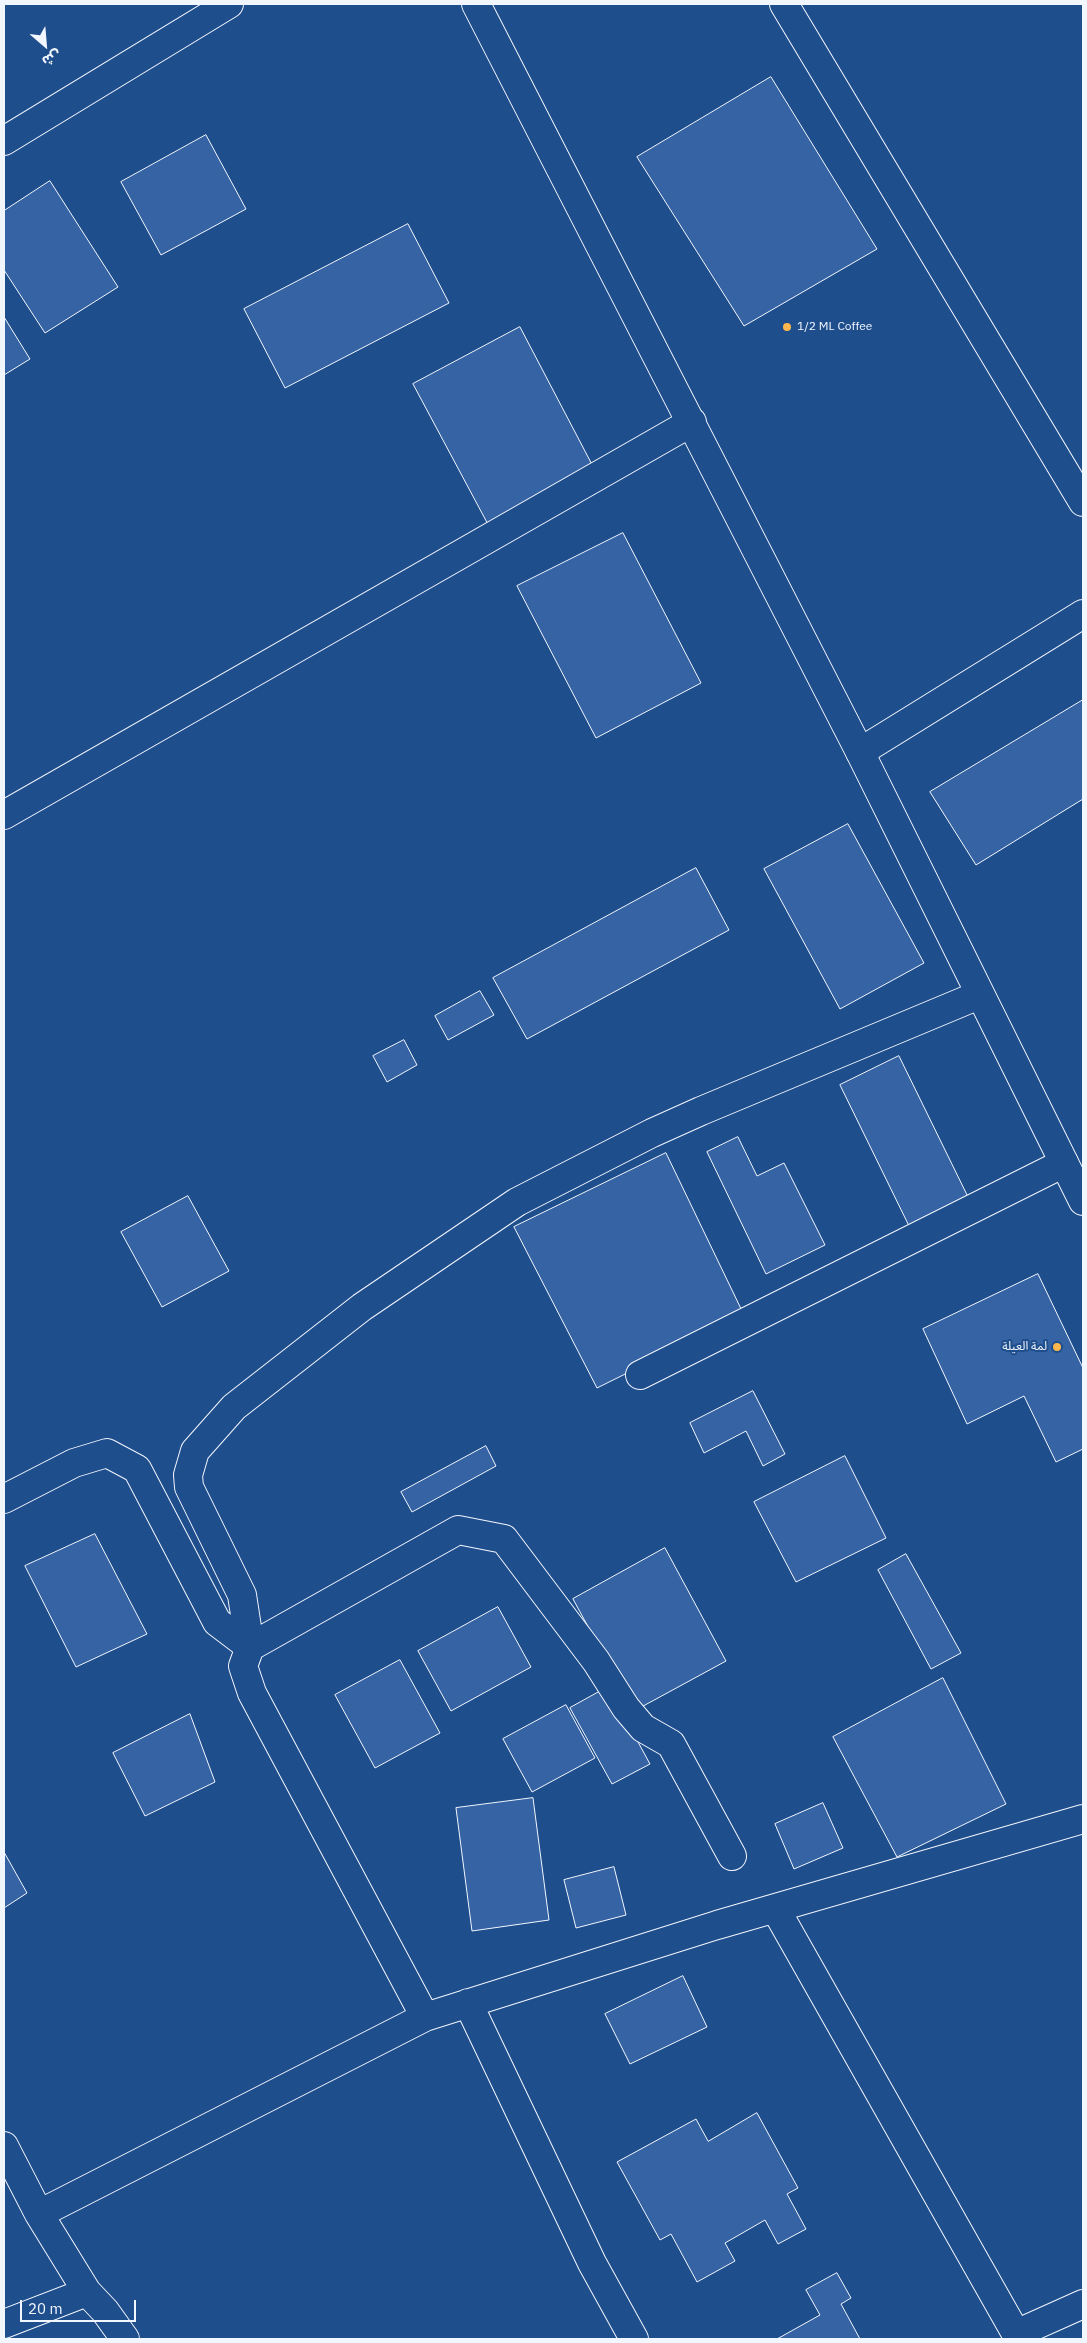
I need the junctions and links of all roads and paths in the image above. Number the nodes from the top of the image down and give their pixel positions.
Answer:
1 (229, 4) edge
2 (476, 4) edge
3 (784, 4) edge
4 (4, 141) edge
5 (692, 422) junction
6 (1083, 502) edge
7 (1083, 614) edge
8 (860, 752) junction
9 (4, 815) edge
10 (979, 995) junction
11 (1064, 1163) junction
12 (1083, 1201) edge
13 (640, 1375) dead end
14 (4, 1500) edge
15 (250, 1646) junction
16 (1083, 1819) edge
17 (732, 1856) dead end
18 (775, 1908) junction
19 (468, 2003) junction
20 (425, 2017) junction
21 (4, 2146) edge
22 (39, 2214) junction
23 (87, 2292) junction
24 (1083, 2304) edge
25 (4, 2324) edge
26 (1018, 2337) edge
27 (125, 2339) edge
28 (634, 2339) edge

1 - 4 street
2 - 5 street
3 - 6 street
5 - 8 street
5 - 9 street
7 - 8 street
8 - 10 street
10 - 11 street
10 - 15 street
11 - 12 street
11 - 13 street
14 - 15 street
15 - 17 street
15 - 20 street
16 - 18 street
18 - 19 street
18 - 26 street
19 - 20 street
19 - 28 street
20 - 22 street
21 - 22 street
22 - 23 street
23 - 25 street
23 - 27 street
24 - 26 street

